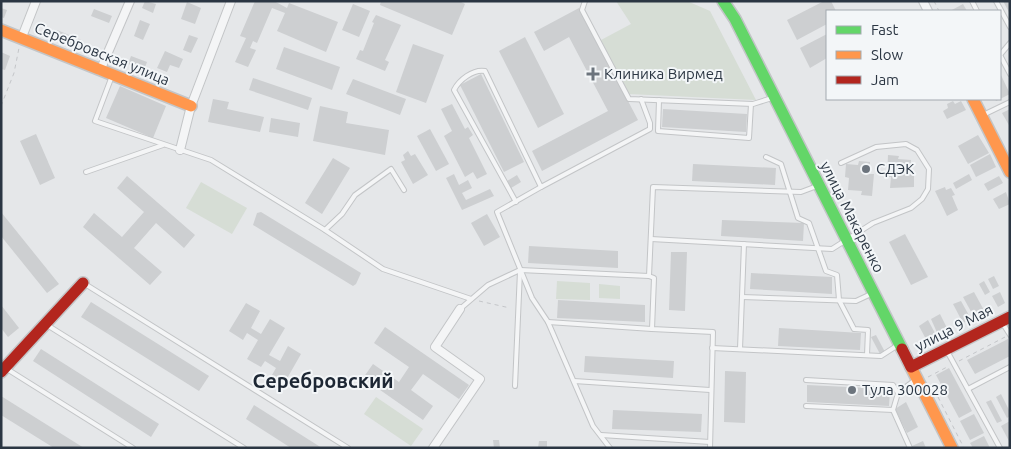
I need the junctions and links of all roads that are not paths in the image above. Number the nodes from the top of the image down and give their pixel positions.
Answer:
1 (36, 1) edge
2 (130, 1) edge
3 (231, 1) edge
4 (585, 1) edge
5 (723, 1) edge
6 (1001, 10) edge
7 (1010, 27) edge
8 (1, 30) edge
9 (22, 37) junction
10 (1010, 43) edge
11 (1001, 54) edge
12 (1001, 57) edge
13 (100, 71) junction
14 (1010, 74) edge
15 (112, 76) junction
16 (775, 97) junction
17 (641, 99) junction
18 (659, 100) junction
19 (973, 100) edge
20 (1010, 102) edge
21 (751, 104) junction
22 (191, 106) junction
23 (981, 116) junction
24 (163, 145) junction
25 (180, 150) junction
26 (766, 157) dead end
27 (841, 163) dead end
28 (86, 172) dead end
29 (1010, 172) edge
30 (819, 185) junction
31 (541, 187) junction
32 (404, 190) dead end
33 (788, 192) junction
34 (516, 202) junction
35 (324, 230) junction
36 (650, 239) junction
37 (846, 239) junction
38 (744, 244) junction
39 (818, 248) junction
40 (520, 270) junction
41 (649, 276) junction
42 (83, 283) joint
43 (874, 292) junction
44 (742, 297) junction
45 (470, 299) junction
46 (840, 300) junction
47 (460, 309) joint
48 (1005, 319) edge
49 (548, 322) junction
50 (45, 324) junction
51 (652, 329) junction
52 (1010, 335) edge
53 (900, 344) junction
54 (712, 348) junction
55 (740, 349) junction
56 (946, 349) junction
57 (866, 356) junction
58 (911, 367) junction
59 (1010, 367) edge
60 (3, 370) edge
61 (922, 378) junction
62 (806, 380) dead end
63 (574, 381) junction
64 (515, 386) dead end
65 (968, 389) junction
66 (710, 390) junction
67 (898, 393) junction
68 (806, 406) dead end
69 (892, 410) junction
70 (601, 435) junction
71 (710, 442) junction
72 (132, 448) edge
73 (244, 448) edge
74 (348, 448) edge
75 (433, 448) edge
76 (610, 448) edge
77 (710, 448) edge
78 (910, 448) edge
79 (952, 448) edge
80 (1000, 448) edge

1 - 9 street
2 - 13 street
3 - 22 street
4 - 17 lane
5 - 16 main road, улица Макаренко
6 - 7 lane
8 - 9 main road, Серебровская улица
9 - 13 main road, Серебровская улица
10 - 11 lane
12 - 14 lane
13 - 15 main road, Серебровская улица
15 - 22 main road, Серебровская улица
15 - 24 lane
16 - 21 lane
16 - 30 main road, улица Макаренко
17 - 18 lane
17 - 31 lane
18 - 21 lane
18 - 21 lane
19 - 23 main road
20 - 23 lane
22 - 25 street
23 - 29 main road
24 - 25 lane
24 - 28 lane
25 - 35 lane
26 - 33 lane
27 - 37 lane
30 - 33 lane
30 - 37 main road, улица Макаренко
31 - 34 lane
31 - 34 lane
32 - 35 lane
33 - 36 lane
33 - 39 lane
34 - 40 lane
35 - 45 lane
36 - 38 lane
36 - 41 lane
37 - 39 lane
37 - 43 main road, улица Макаренко
38 - 39 lane
38 - 44 lane
39 - 46 lane
40 - 41 lane
40 - 45 lane
40 - 49 lane
40 - 64 lane
41 - 51 lane
42 - 50 main road
42 - 74 lane
43 - 46 lane
43 - 53 main road, улица Макаренко
44 - 46 lane
44 - 55 lane
45 - 47 lane
46 - 57 lane
47 - 75 street
48 - 52 lane
48 - 56 main road, улица 9 Мая
49 - 51 lane
49 - 63 lane
50 - 60 main road
50 - 73 lane
51 - 54 lane
53 - 57 lane
53 - 58 main road, улица Макаренко
54 - 55 lane
54 - 66 lane
55 - 57 lane
56 - 58 main road, улица 9 Мая
56 - 65 lane
58 - 61 main road, улица Макаренко
59 - 65 lane
60 - 72 lane
61 - 67 lane
61 - 79 main road, улица Макаренко
62 - 67 lane
63 - 66 lane
63 - 70 lane
65 - 80 lane
66 - 71 lane
67 - 69 lane
68 - 69 lane
69 - 78 lane
70 - 71 lane
70 - 76 lane
71 - 77 lane

